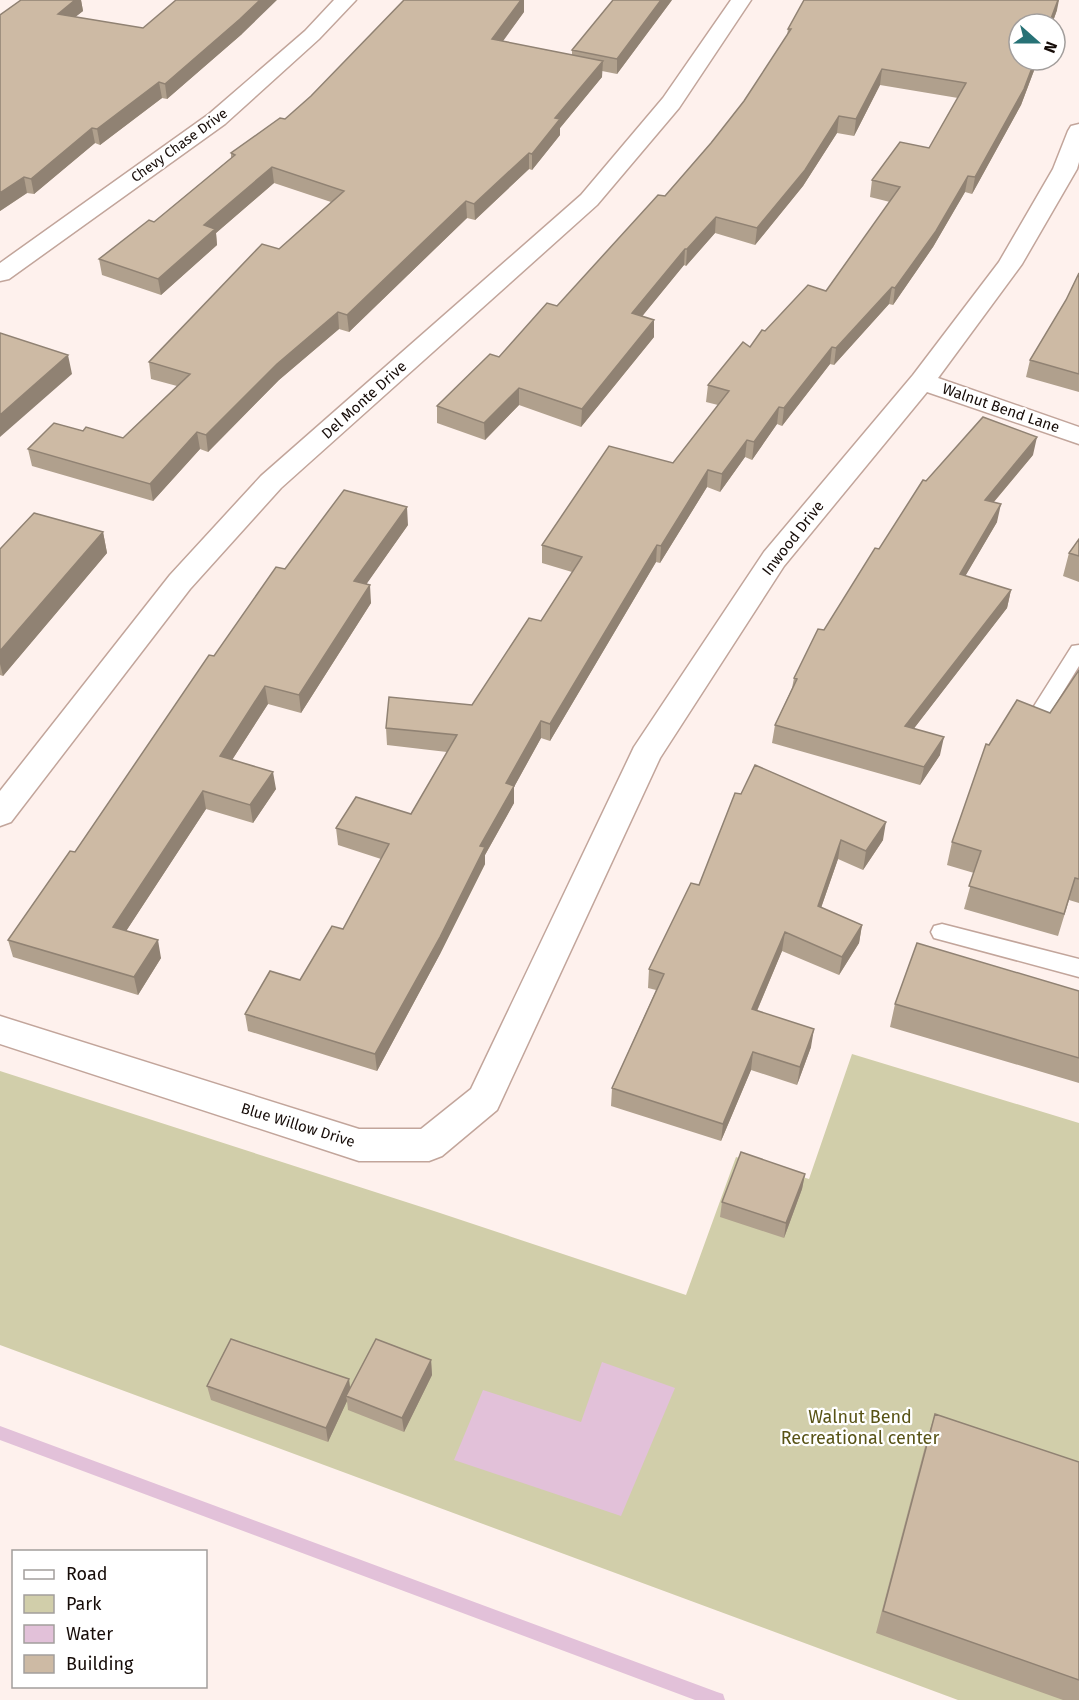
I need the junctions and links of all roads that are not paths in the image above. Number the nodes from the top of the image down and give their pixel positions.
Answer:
1 (346, 0) edge
2 (741, 0) edge
3 (1079, 131) edge
4 (0, 274) edge
5 (922, 381) junction
6 (1079, 436) edge
7 (1079, 651) edge
8 (1043, 708) edge
9 (0, 814) edge
10 (942, 932) dead end
11 (1079, 968) edge
12 (544, 970) joint
13 (0, 1030) edge

1 - 4 street, Chevy Chase Drive
2 - 9 street, Del Monte Drive
3 - 5 street, Inwood Drive
5 - 6 street, Walnut Bend Lane
5 - 12 street, Inwood Drive
7 - 8 lane
10 - 11 lane
12 - 13 street, Blue Willow Drive

